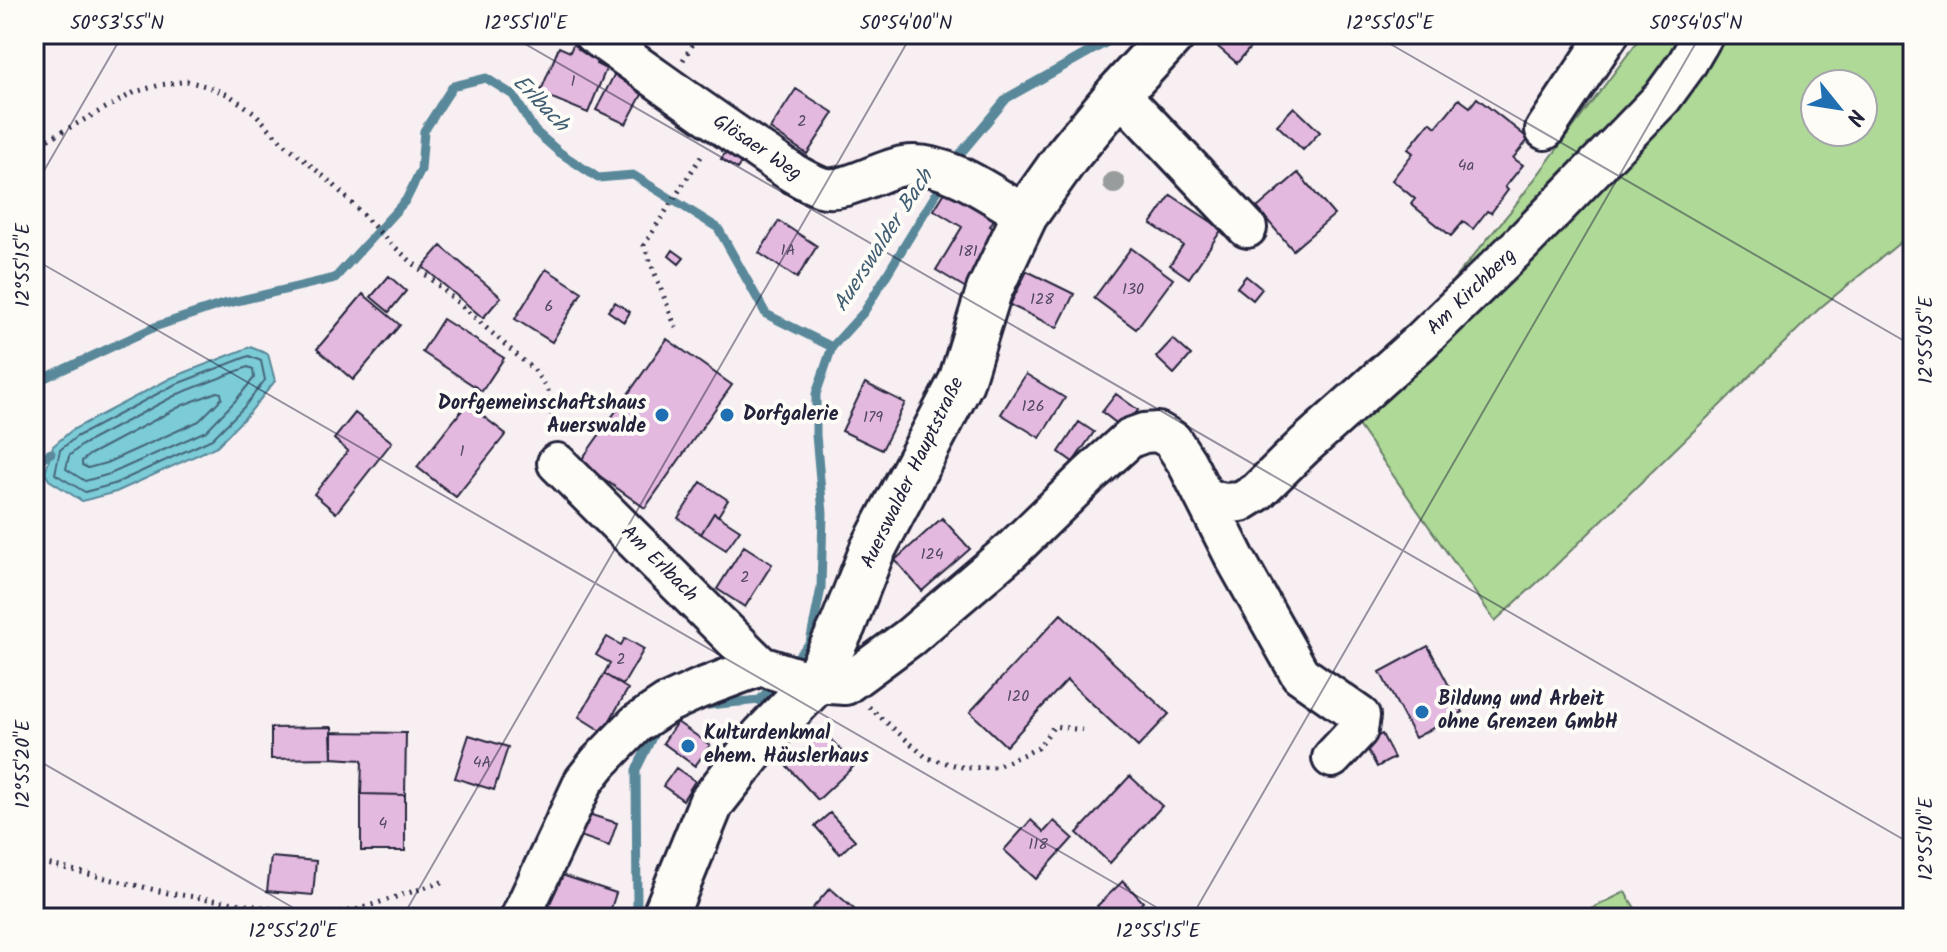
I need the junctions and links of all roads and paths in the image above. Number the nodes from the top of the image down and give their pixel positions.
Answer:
1 (593, 34) edge
2 (1173, 34) edge
3 (1609, 34) edge
4 (1704, 34) edge
5 (1119, 93) junction
6 (721, 125) junction
7 (1545, 130) dead end
8 (34, 147) edge
9 (1025, 215) junction
10 (1247, 228) dead end
11 (676, 328) dead end
12 (557, 463) joint
13 (1257, 492) junction
14 (1205, 498) junction
15 (1236, 560) junction
16 (798, 676) junction
17 (1082, 730) dead end
18 (1332, 758) dead end
19 (34, 861) edge
20 (442, 882) dead end
21 (520, 918) edge
22 (664, 918) edge

1 - 6 street, Glösaer Weg
2 - 5 main road, Auerswalder Hauptstraße
3 - 7 street
4 - 13 street, Am Kirchberg
5 - 9 main road, Auerswalder Hauptstraße
5 - 10 street
6 - 9 street, Glösaer Weg
6 - 11 path
8 - 12 path
9 - 16 main road, Auerswalder Hauptstraße
12 - 16 street, Am Erlbach
13 - 14 street, Am Kirchberg
13 - 15 street
14 - 15 street
14 - 16 street
15 - 18 street
16 - 17 path
16 - 21 street
16 - 22 main road, Auerswalder Hauptstraße
19 - 20 path

